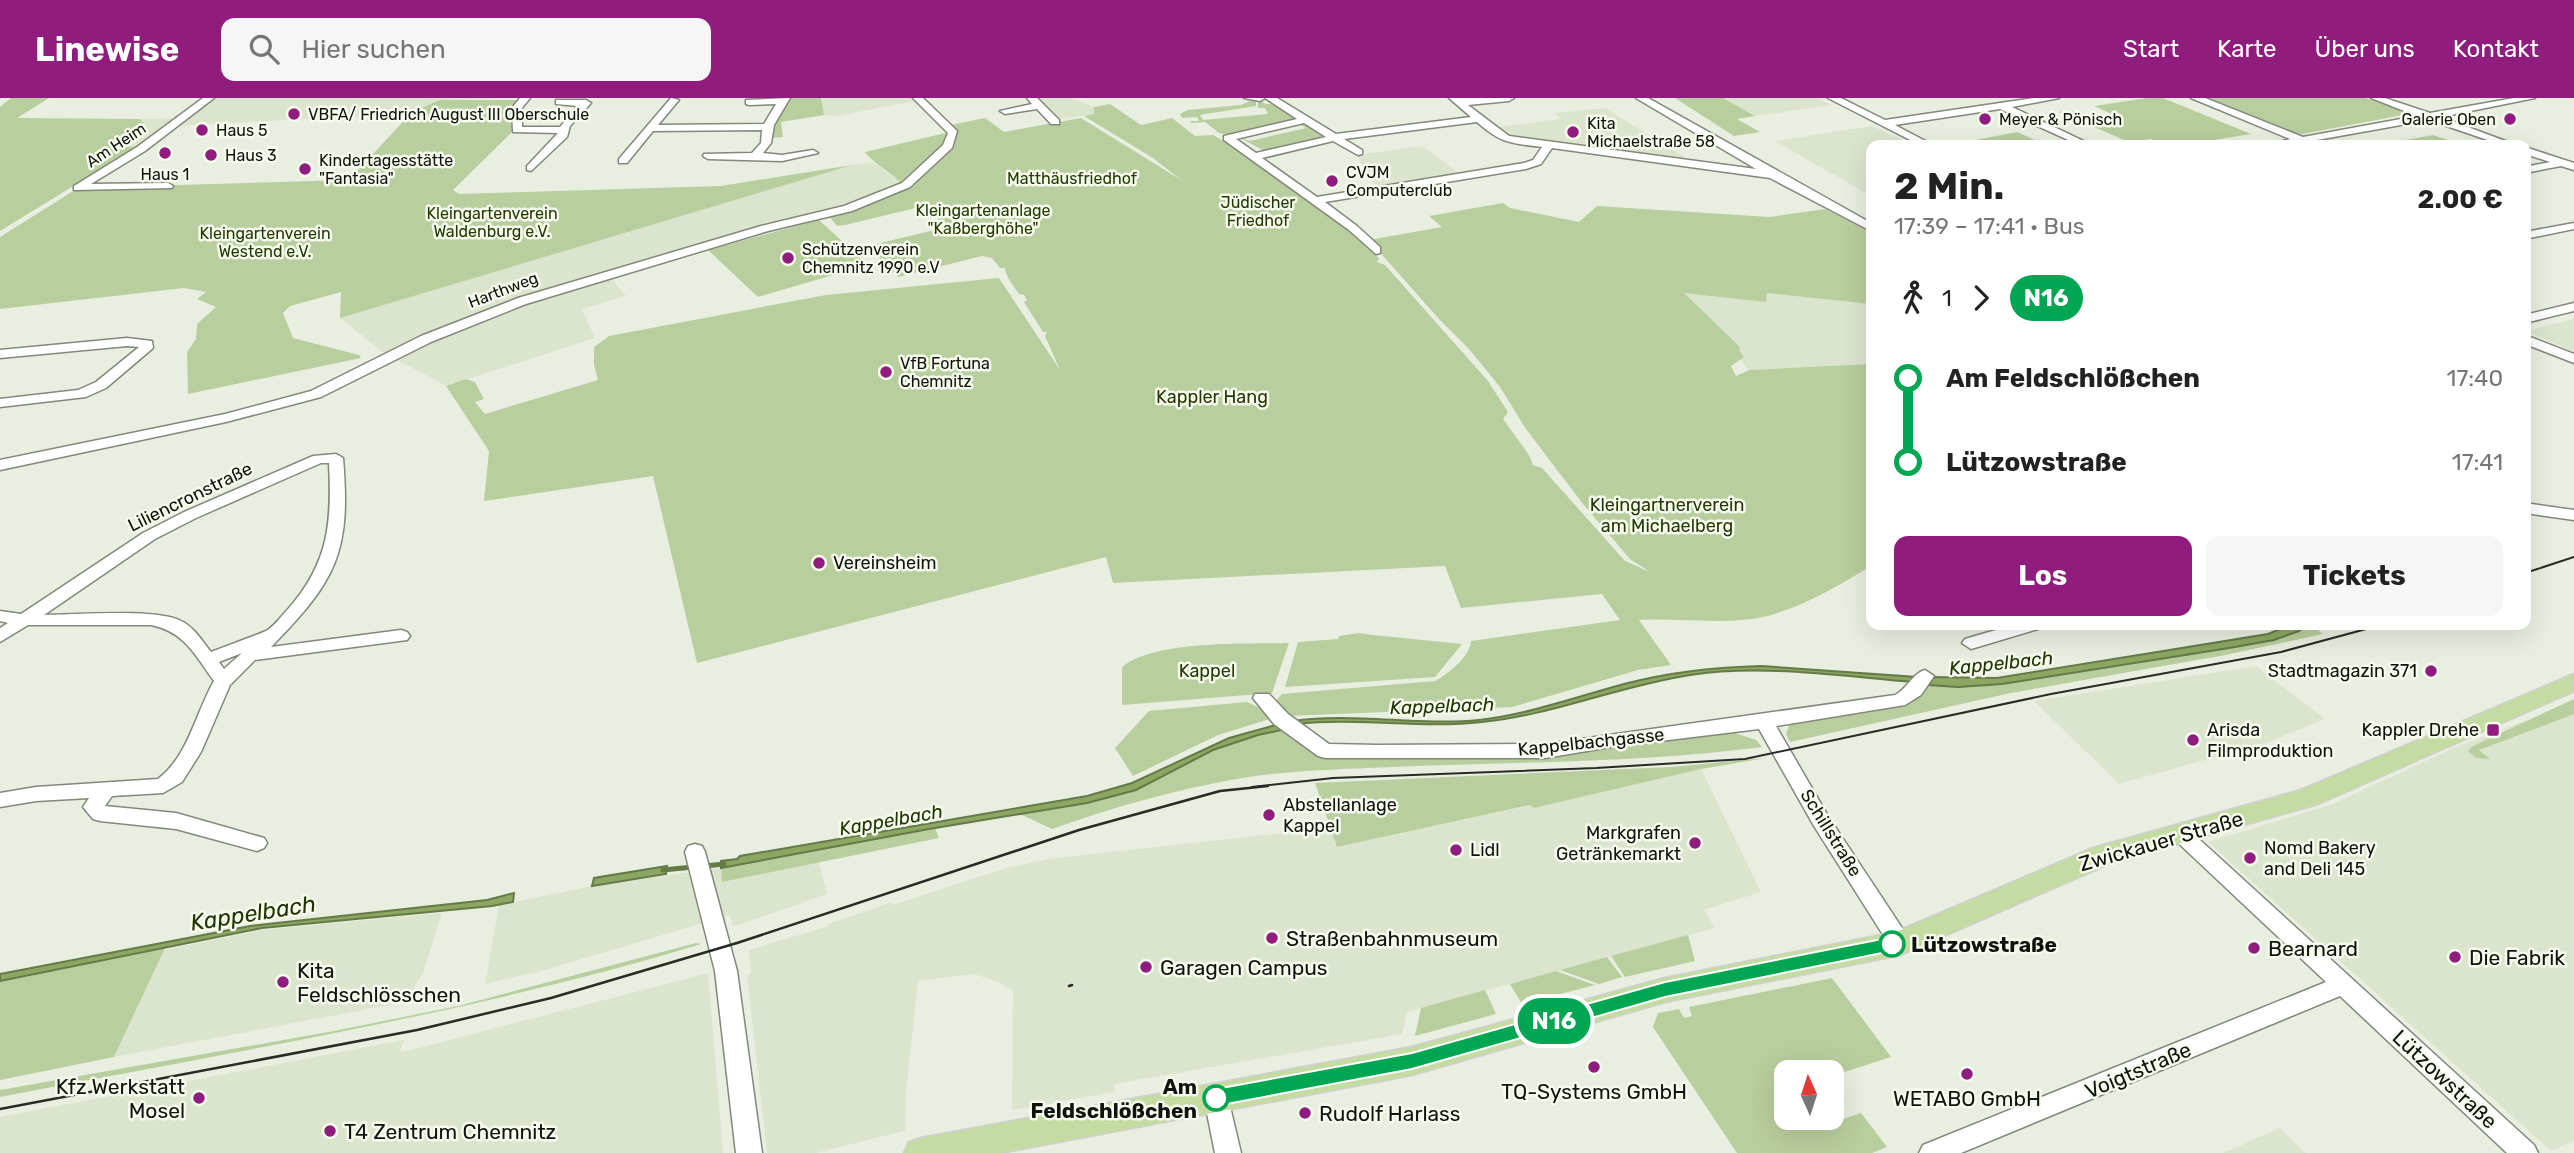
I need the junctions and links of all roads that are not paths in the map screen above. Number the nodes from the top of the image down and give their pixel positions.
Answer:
1 (209, 98) edge
2 (525, 98) edge
3 (918, 98) edge
4 (1250, 98) edge
5 (1260, 98) edge
6 (1270, 98) edge
7 (1508, 98) edge
8 (1641, 98) edge
9 (1833, 98) edge
10 (1982, 98) edge
11 (2054, 98) edge
12 (2196, 98) edge
13 (2376, 98) edge
14 (2530, 98) edge
15 (674, 100) dead end
16 (784, 100) edge
17 (1457, 100) edge
18 (559, 102) dead end
19 (749, 102) dead end
20 (1035, 102) edge
21 (2000, 106) junction
22 (1005, 111) dead end
23 (2428, 116) junction
24 (1479, 118) junction
25 (1306, 120) junction
26 (1055, 122) dead end
27 (1885, 124) junction
28 (768, 127) junction
29 (650, 128) junction
30 (563, 130) junction
31 (1335, 138) junction
32 (1918, 140) edge
33 (2076, 140) edge
34 (2302, 140) joint
35 (2497, 140) edge
36 (1549, 145) junction
37 (1358, 152) dead end
38 (2531, 152) edge
39 (813, 153) dead end
40 (708, 156) dead end
41 (755, 156) junction
42 (1256, 156) junction
43 (1746, 158) junction
44 (623, 161) dead end
45 (2561, 163) junction
46 (2574, 167) edge
47 (531, 168) dead end
48 (1720, 168) junction
49 (2531, 169) edge
50 (1773, 175) junction
51 (168, 186) dead end
52 (1313, 201) junction
53 (1866, 225) edge
54 (2574, 226) edge
55 (2531, 235) edge
56 (1376, 250) dead end
57 (2574, 307) edge
58 (2531, 318) edge
59 (2531, 341) edge
60 (0, 354) edge
61 (2574, 359) edge
62 (0, 403) edge
63 (0, 465) edge
64 (2531, 509) edge
65 (2574, 515) edge
66 (0, 616) edge
67 (24, 620) junction
68 (2015, 630) edge
69 (275, 632) junction
70 (0, 636) edge
71 (401, 636) dead end
72 (1971, 643) dead end
73 (253, 654) junction
74 (209, 660) junction
75 (224, 681) junction
76 (1922, 682) dead end
77 (2574, 682) edge
78 (1262, 698) dead end
79 (1764, 722) junction
80 (106, 790) junction
81 (0, 800) edge
82 (2181, 834) junction
83 (257, 843) dead end
84 (695, 852) dead end
85 (1900, 943) junction
86 (2343, 985) junction
87 (1216, 1098) junction
88 (939, 1151) edge
89 (749, 1153) edge
90 (1228, 1153) edge
91 (1932, 1153) edge
92 (2525, 1153) edge

1 - 51 street, Am Heim
2 - 30 street
3 - 63 street, Harthweg
4 - 5 street
6 - 25 street
7 - 17 street
8 - 43 street
9 - 27 street
10 - 21 street
11 - 21 street
12 - 34 street
13 - 23 street
14 - 23 street
15 - 29 street
16 - 19 street
16 - 28 street
17 - 24 street
18 - 30 street
20 - 22 street
20 - 26 street
21 - 27 street
21 - 33 street
23 - 34 street
23 - 35 street
24 - 31 street
24 - 36 street
25 - 31 street
25 - 42 street
27 - 32 street
28 - 29 street
28 - 41 street
29 - 44 street
30 - 47 street
31 - 37 street
31 - 42 street
36 - 48 street
36 - 52 street
38 - 45 street
39 - 41 street
40 - 41 street
42 - 52 street
43 - 48 street
43 - 50 street
45 - 46 street
45 - 49 street
48 - 50 street
50 - 53 street
52 - 56 street
54 - 55 street
57 - 58 street
59 - 61 street
60 - 62 street
64 - 65 street
66 - 67 street
67 - 69 street, Liliencronstraße
67 - 70 street, Liliencronstraße
67 - 74 street
68 - 72 street
69 - 73 street
69 - 74 street
71 - 73 street
73 - 75 street
74 - 75 street
75 - 80 street
76 - 79 street, Kappelbachgasse
77 - 82 main road, Zwickauer Straße
78 - 79 street, Kappelbachgasse
79 - 85 street, Schillstraße
80 - 81 street
80 - 83 street
82 - 85 main road, Zwickauer Straße
82 - 86 street, Lützowstraße
84 - 89 street
85 - 87 main road, Zwickauer Straße
86 - 91 street, Voigtstraße
86 - 92 street, Lützowstraße
87 - 88 main road, Zwickauer Straße
87 - 90 street

